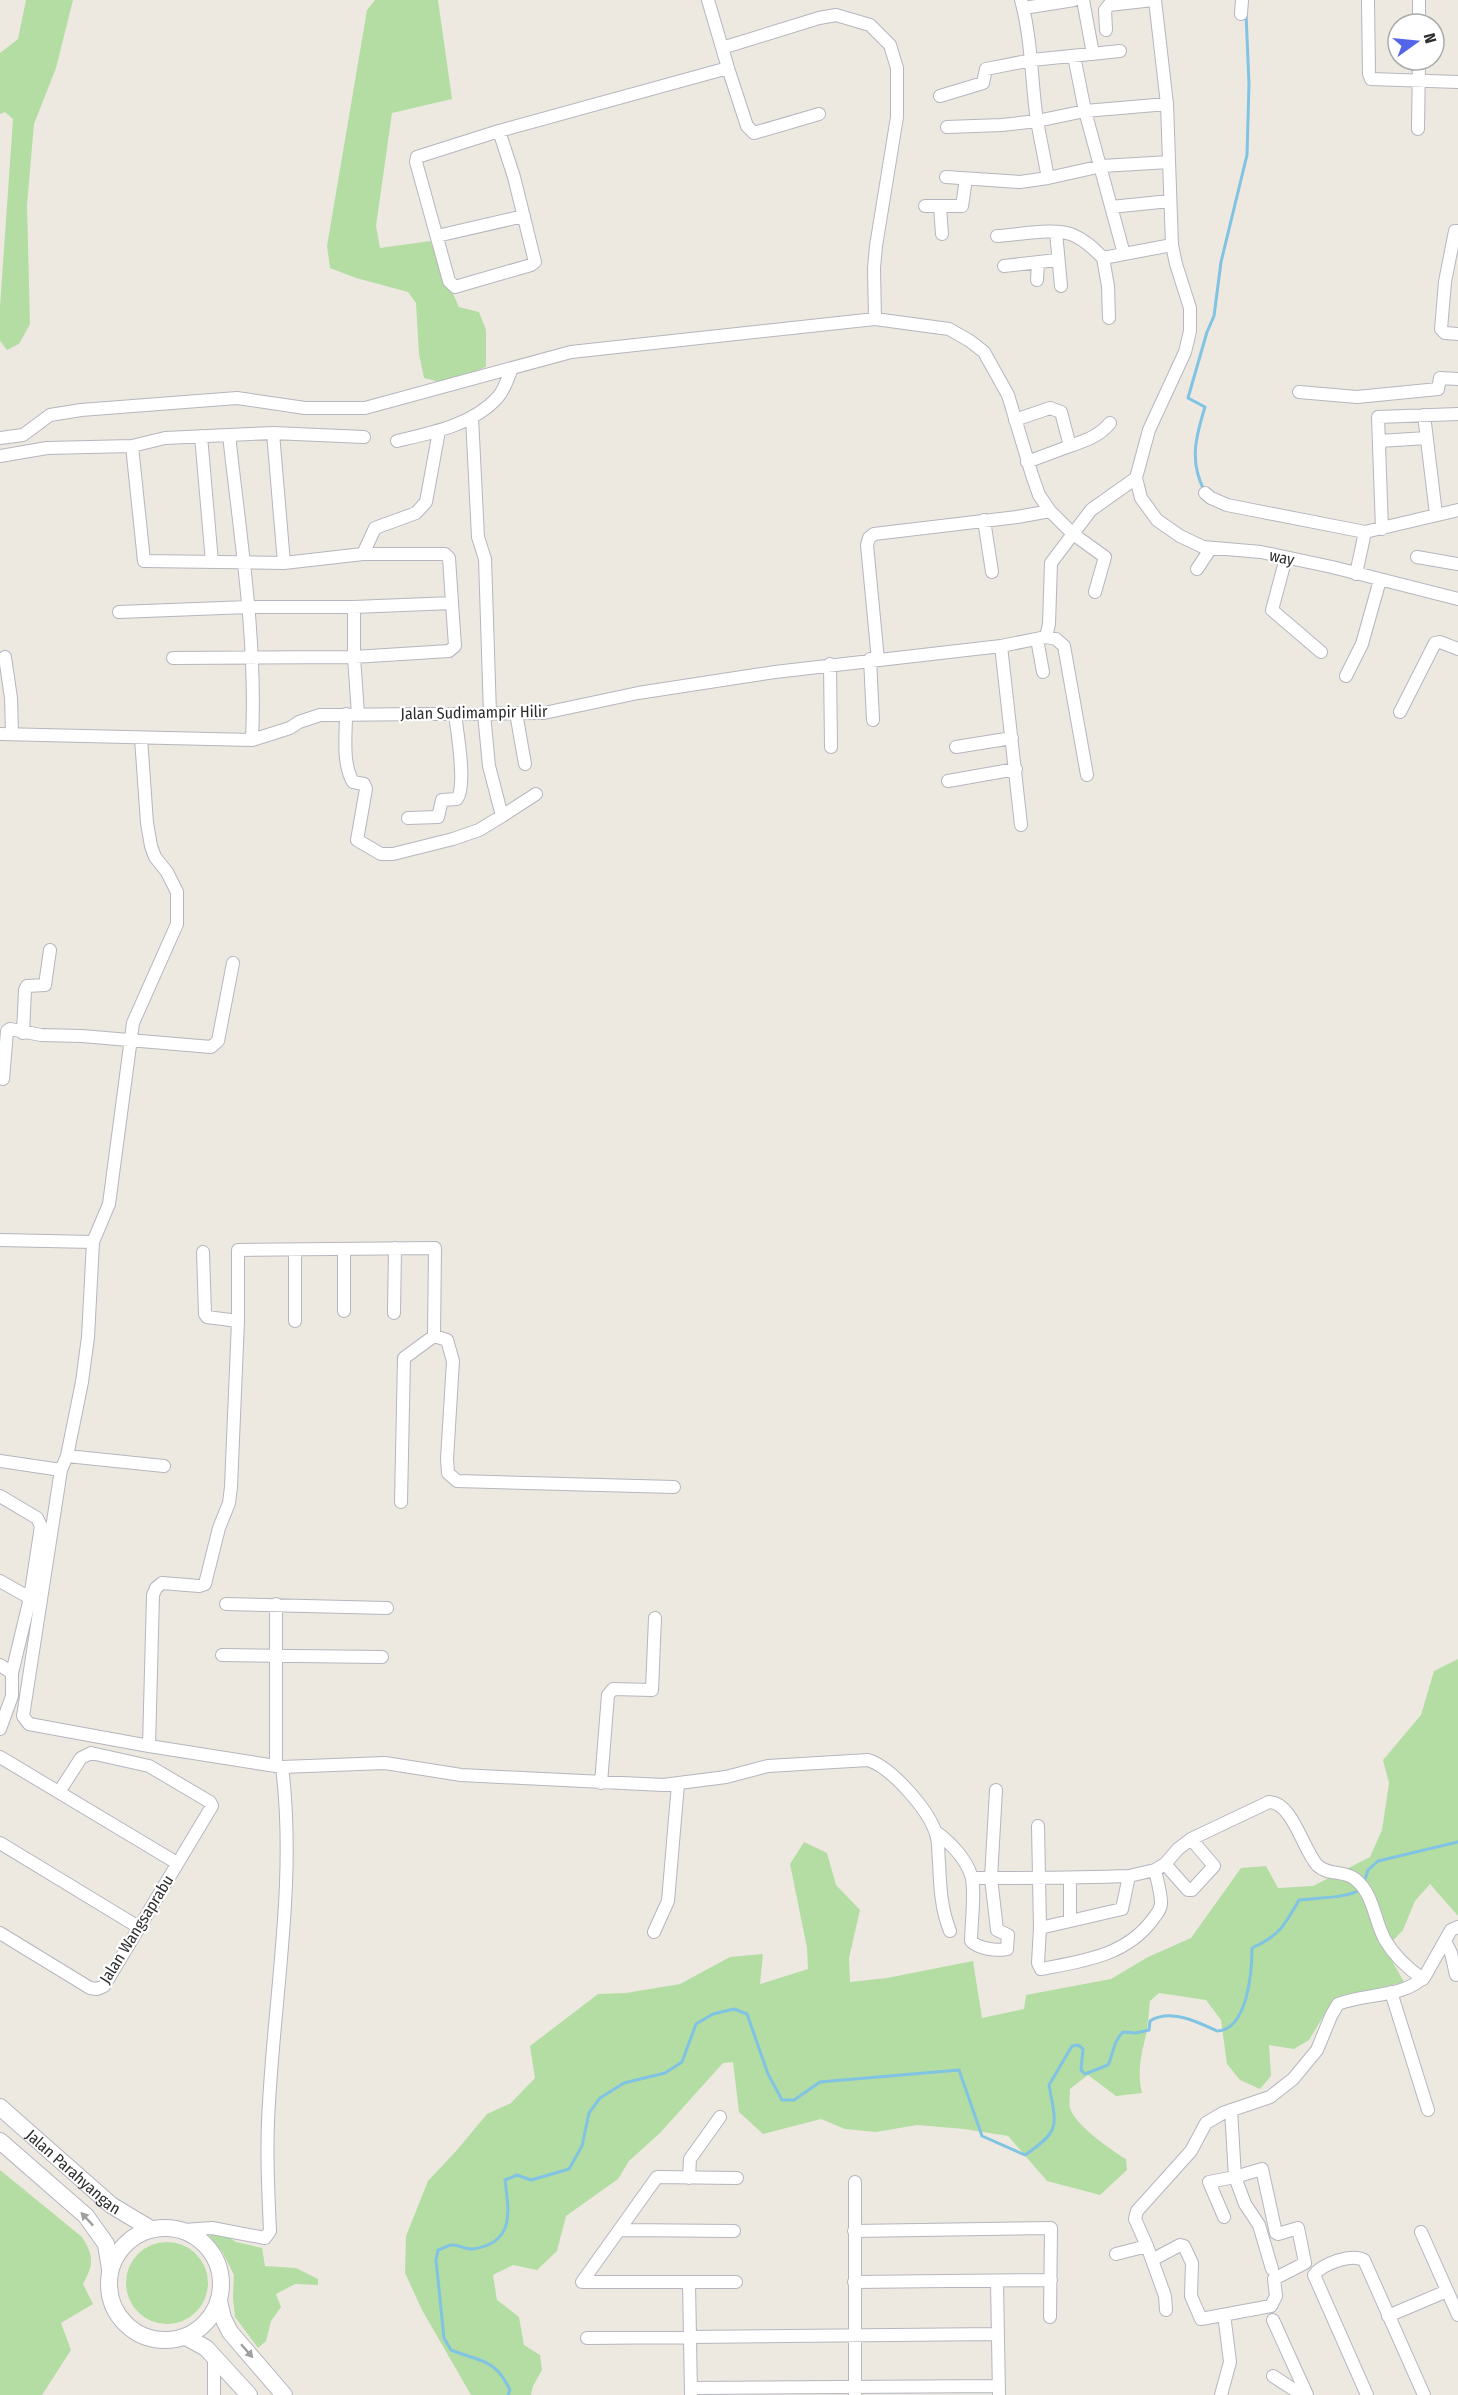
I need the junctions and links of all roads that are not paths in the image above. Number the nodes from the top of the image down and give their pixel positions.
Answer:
1 (708, 0) edge
2 (1074, 0) edge
3 (1083, 0) edge
4 (1154, 0) edge
5 (1242, 0) edge
6 (1368, 0) edge
7 (1023, 4) edge
8 (1241, 15) dead end
9 (1106, 30) dead end
10 (722, 48) junction
11 (1120, 51) dead end
12 (1093, 54) junction
13 (1074, 56) junction
14 (1032, 60) junction
15 (728, 68) junction
16 (1418, 72) edge
17 (1418, 81) junction
18 (1458, 82) edge
19 (940, 96) dead end
20 (1167, 104) junction
21 (1085, 111) junction
22 (819, 114) dead end
23 (1037, 121) junction
24 (947, 127) dead end
25 (1418, 129) dead end
26 (499, 131) junction
27 (1169, 162) junction
28 (1102, 166) junction
29 (946, 177) dead end
30 (1048, 177) junction
31 (966, 178) junction
32 (1170, 201) junction
33 (926, 206) dead end
34 (940, 207) junction
35 (1111, 207) junction
36 (524, 216) junction
37 (1457, 229) edge
38 (1056, 232) junction
39 (942, 234) dead end
40 (436, 236) junction
41 (997, 237) dead end
42 (1172, 245) junction
43 (1124, 254) junction
44 (1104, 258) junction
45 (1057, 260) junction
46 (1038, 262) junction
47 (1004, 266) dead end
48 (1037, 280) dead end
49 (1452, 282) edge
50 (1061, 286) dead end
51 (1109, 318) dead end
52 (875, 319) junction
53 (1458, 334) edge
54 (512, 368) junction
55 (1458, 379) edge
56 (1299, 392) dead end
57 (1458, 414) edge
58 (1424, 415) junction
59 (472, 417) junction
60 (1015, 420) junction
61 (1110, 423) dead end
62 (439, 431) junction
63 (273, 433) junction
64 (229, 435) junction
65 (201, 436) junction
66 (364, 437) dead end
67 (0, 438) edge
68 (1427, 438) junction
69 (397, 441) dead end
70 (1379, 441) junction
71 (132, 446) junction
72 (1070, 446) junction
73 (0, 456) edge
74 (1028, 462) junction
75 (1136, 478) junction
76 (1205, 493) dead end
77 (1458, 510) edge
78 (1050, 511) junction
79 (1436, 514) junction
80 (984, 520) junction
81 (1382, 529) junction
82 (1365, 532) junction
83 (1073, 534) junction
84 (1211, 548) junction
85 (363, 554) junction
86 (1418, 557) dead end
87 (1286, 558) junction
88 (243, 561) junction
89 (212, 562) junction
90 (284, 563) junction
91 (1458, 564) edge
92 (1197, 569) dead end
93 (992, 572) dead end
94 (1356, 574) junction
95 (1380, 580) junction
96 (1095, 592) dead end
97 (1457, 595) edge
98 (452, 603) junction
99 (248, 607) junction
100 (354, 607) junction
101 (119, 612) dead end
102 (1042, 638) junction
103 (1001, 646) junction
104 (1458, 650) edge
105 (1321, 652) dead end
106 (252, 656) junction
107 (5, 657) dead end
108 (354, 657) junction
109 (173, 658) dead end
110 (874, 660) junction
111 (830, 664) junction
112 (1043, 672) dead end
113 (1346, 676) dead end
114 (1400, 712) dead end
115 (516, 713) junction
116 (352, 714) junction
117 (455, 714) junction
118 (487, 714) junction
119 (873, 720) dead end
120 (6, 734) edge
121 (141, 738) junction
122 (1012, 738) junction
123 (252, 740) junction
124 (831, 747) dead end
125 (956, 747) dead end
126 (525, 765) dead end
127 (1016, 768) junction
128 (1087, 775) dead end
129 (948, 781) dead end
130 (536, 794) dead end
131 (502, 816) junction
132 (408, 818) dead end
133 (1021, 825) dead end
134 (50, 950) dead end
135 (233, 963) dead end
136 (22, 1033) junction
137 (130, 1042) junction
138 (3, 1079) dead end
139 (0, 1240) edge
140 (88, 1242) junction
141 (395, 1248) junction
142 (344, 1249) junction
143 (295, 1250) junction
144 (203, 1252) dead end
145 (344, 1311) dead end
146 (394, 1313) dead end
147 (238, 1321) junction
148 (295, 1321) dead end
149 (434, 1336) junction
150 (67, 1456) junction
151 (0, 1461) edge
152 (164, 1466) dead end
153 (61, 1470) junction
154 (674, 1487) dead end
155 (0, 1496) edge
156 (401, 1502) dead end
157 (0, 1581) edge
158 (30, 1598) junction
159 (226, 1604) dead end
160 (276, 1604) junction
161 (387, 1608) dead end
162 (654, 1618) dead end
163 (222, 1655) dead end
164 (276, 1655) junction
165 (382, 1657) dead end
166 (0, 1665) edge
167 (12, 1673) junction
168 (0, 1729) edge
169 (149, 1746) junction
170 (0, 1757) edge
171 (279, 1766) junction
172 (601, 1783) junction
173 (678, 1784) junction
174 (996, 1790) dead end
175 (59, 1792) junction
176 (1038, 1826) dead end
177 (936, 1832) junction
178 (1191, 1839) junction
179 (0, 1843) edge
180 (177, 1863) junction
181 (1160, 1867) junction
182 (1129, 1876) junction
183 (972, 1878) junction
184 (991, 1878) junction
185 (1038, 1878) junction
186 (1070, 1878) junction
187 (1070, 1921) junction
188 (1458, 1927) edge
189 (140, 1928) junction
190 (1040, 1928) junction
191 (950, 1931) dead end
192 (654, 1932) dead end
193 (0, 1934) edge
194 (1445, 1941) junction
195 (1456, 1975) dead end
196 (1423, 1979) junction
197 (1391, 1992) junction
198 (0, 2106) edge
199 (1231, 2110) junction
200 (1428, 2110) dead end
201 (720, 2117) dead end
202 (0, 2141) edge
203 (1235, 2177) junction
204 (689, 2178) junction
205 (737, 2178) dead end
206 (855, 2182) dead end
207 (1224, 2217) dead end
208 (151, 2229) junction
209 (184, 2230) junction
210 (620, 2230) junction
211 (734, 2231) dead end
212 (855, 2231) junction
213 (1421, 2232) dead end
214 (1147, 2246) junction
215 (1116, 2254) dead end
216 (1152, 2260) junction
217 (1272, 2269) dead end
218 (110, 2270) junction
219 (1051, 2280) junction
220 (997, 2281) junction
221 (689, 2282) junction
222 (736, 2282) dead end
223 (854, 2282) junction
224 (1447, 2290) junction
225 (219, 2301) junction
226 (1166, 2310) dead end
227 (1458, 2315) edge
228 (1388, 2316) junction
229 (1050, 2317) dead end
230 (1273, 2320) dead end
231 (1225, 2322) dead end
232 (998, 2334) junction
233 (855, 2336) junction
234 (186, 2337) junction
235 (690, 2337) junction
236 (587, 2338) dead end
237 (214, 2356) junction
238 (1273, 2376) dead end
239 (691, 2391) edge
240 (855, 2391) edge
241 (999, 2391) edge
242 (214, 2395) edge
243 (249, 2395) edge
244 (284, 2395) edge
245 (1221, 2395) edge
246 (1302, 2395) edge
247 (1306, 2395) edge
248 (1367, 2395) edge
249 (1424, 2395) edge

1 - 10 street
2 - 7 street
3 - 12 street
4 - 9 street
4 - 20 street
5 - 8 street
6 - 17 street
7 - 14 street
10 - 15 street
10 - 52 street
11 - 12 street
12 - 13 street
13 - 14 street
13 - 21 street
14 - 19 street
14 - 23 street
15 - 22 street
15 - 26 street
16 - 17 street
17 - 18 street
17 - 25 street
20 - 21 street
20 - 27 street
21 - 23 street
21 - 28 street
23 - 24 street
23 - 30 street
26 - 36 street
26 - 40 street
27 - 28 street
27 - 32 street
28 - 30 street
28 - 35 street
29 - 31 street
30 - 31 street
31 - 34 street
32 - 35 street
32 - 42 street
33 - 34 street
34 - 39 street
35 - 43 street
36 - 40 street
36 - 40 street
37 - 49 street
38 - 41 street
38 - 44 street
38 - 45 street
42 - 43 street
42 - 75 street
43 - 44 street
44 - 51 street
45 - 46 street
45 - 50 street
46 - 47 street
46 - 48 street
49 - 53 street
52 - 54 street
52 - 60 street
54 - 59 street
54 - 67 street
55 - 56 street
57 - 58 street
58 - 68 street
58 - 70 street
59 - 62 street
59 - 118 street
60 - 72 street
60 - 74 street
61 - 72 street
62 - 69 street
62 - 85 street
63 - 64 street
63 - 66 street
63 - 90 street
64 - 65 street
64 - 88 street
65 - 71 street
65 - 89 street
68 - 70 street
68 - 79 street
70 - 81 street
71 - 73 street
71 - 89 street
72 - 74 street
74 - 78 street
75 - 83 street
75 - 84 street, way
76 - 82 street
77 - 79 street
78 - 80 street
78 - 83 street
79 - 81 street
80 - 93 street
80 - 110 street
81 - 82 street
82 - 94 street
83 - 96 street
83 - 102 street
84 - 87 street, way
84 - 92 street
85 - 90 street
85 - 98 street
86 - 91 street
87 - 94 street, way
87 - 105 street
88 - 89 street
88 - 90 street
88 - 99 street
94 - 95 street, way
95 - 97 street, way
95 - 113 street
98 - 100 street
98 - 108 street
99 - 100 street
99 - 101 street
99 - 106 street
100 - 108 street
102 - 103 street, Jalan Sudimampir Hilir
102 - 112 street
102 - 128 street
103 - 110 street, Jalan Sudimampir Hilir
103 - 122 street
104 - 114 street
106 - 108 street
106 - 109 street
106 - 123 street
107 - 120 street
108 - 116 street
110 - 111 street, Jalan Sudimampir Hilir
110 - 119 street
111 - 115 street, Jalan Sudimampir Hilir
111 - 124 street
115 - 118 street, Jalan Sudimampir Hilir
115 - 126 street
116 - 117 street, Jalan Sudimampir Hilir
116 - 123 street, Jalan Sudimampir Hilir
116 - 131 street
117 - 118 street, Jalan Sudimampir Hilir
117 - 132 street
118 - 131 street
120 - 121 street, Jalan Sudimampir Hilir
121 - 123 street, Jalan Sudimampir Hilir
121 - 137 street
122 - 125 street
122 - 127 street
127 - 129 street
127 - 133 street
130 - 131 street
134 - 136 street
135 - 137 street
136 - 137 street
136 - 138 street
137 - 140 street
139 - 140 street
140 - 150 street
141 - 142 street
141 - 146 street
141 - 149 street
142 - 143 street
142 - 145 street
143 - 147 street
143 - 148 street
144 - 147 street
147 - 169 street
149 - 154 street
149 - 156 street
150 - 152 street
150 - 153 street
151 - 153 street
153 - 169 street
155 - 158 street
157 - 158 street
158 - 167 street
159 - 160 street
160 - 161 street
160 - 164 street
162 - 172 street
163 - 164 street
164 - 165 street
164 - 171 street
166 - 167 street
167 - 168 street
169 - 171 street
170 - 175 street
171 - 172 street
171 - 209 street
172 - 173 street
173 - 177 street
173 - 192 street
174 - 184 street
175 - 180 street
175 - 180 street, Jalan Wangsaprabu
176 - 185 street
177 - 183 street
177 - 191 street
178 - 181 street
178 - 181 street
178 - 196 street
179 - 189 street
180 - 189 street, Jalan Wangsaprabu
181 - 182 street
181 - 190 street
182 - 186 street
182 - 187 street
183 - 184 street
183 - 184 street
184 - 185 street
185 - 186 street
185 - 190 street
186 - 187 street
187 - 190 street
188 - 194 street
189 - 193 street, Jalan Wangsaprabu
194 - 195 street
194 - 196 street
196 - 197 street
197 - 199 street
197 - 200 street
198 - 208 main road, Jalan Parahyangan
199 - 203 street
199 - 214 street
201 - 204 street
218 -> 202 main road, Jalan Parahyangan
203 - 207 street
203 - 216 street
203 - 217 street
204 - 205 street
204 - 210 street
206 - 212 street
208 - 209 main road
208 - 218 main road
209 - 225 main road
210 - 211 street
210 - 221 street
212 - 219 street
212 - 223 street
213 - 224 street
214 - 215 street
214 - 216 street
216 - 226 street
218 - 234 main road
219 - 220 street
219 - 229 street
220 - 223 street
220 - 232 street
221 - 222 street
221 - 235 street
223 - 233 street
224 - 227 street
224 - 228 street
225 - 234 main road
225 -> 244 main road
228 - 248 street
228 - 249 street
230 - 247 street
231 - 245 street
232 - 233 street
232 - 241 street
233 - 235 street
233 - 240 street
234 - 237 main road
235 - 236 street
235 - 239 street
237 - 242 street
237 - 243 main road
238 - 246 street
239 - 240 street
240 - 241 street

